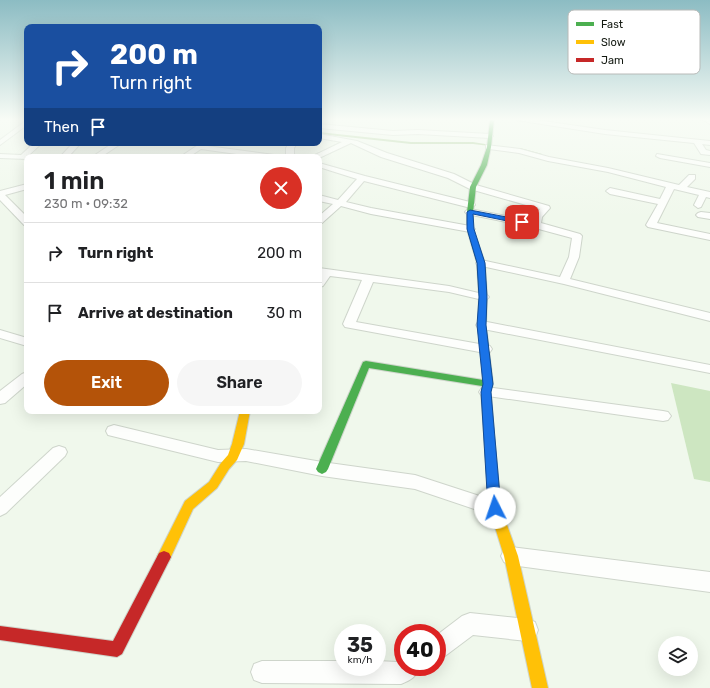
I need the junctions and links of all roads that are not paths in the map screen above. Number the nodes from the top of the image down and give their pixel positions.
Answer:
1 (245, 152) edge
2 (377, 152) edge
3 (487, 152) edge
4 (523, 152) edge
5 (256, 154) edge
6 (0, 156) edge
7 (660, 156) dead end
8 (24, 157) edge
9 (322, 166) edge
10 (709, 169) edge
11 (692, 177) dead end
12 (362, 178) junction
13 (671, 186) junction
14 (683, 186) junction
15 (24, 187) edge
16 (472, 187) junction
17 (610, 191) dead end
18 (707, 194) edge
19 (1, 198) edge
20 (322, 199) edge
21 (662, 202) junction
22 (339, 203) junction
23 (698, 205) dead end
24 (470, 208) junction
25 (24, 218) edge
26 (322, 218) edge
27 (536, 225) junction
28 (470, 229) junction
29 (710, 237) edge
30 (481, 263) junction
31 (323, 272) edge
32 (369, 277) junction
33 (564, 280) junction
34 (483, 297) junction
35 (710, 317) edge
36 (482, 325) junction
37 (0, 334) edge
38 (24, 341) edge
39 (485, 349) junction
40 (710, 369) edge
41 (24, 379) edge
42 (487, 388) junction
43 (0, 399) edge
44 (244, 414) edge
45 (663, 416) dead end
46 (114, 431) dead end
47 (59, 452) dead end
48 (233, 457) junction
49 (322, 469) junction
50 (0, 508) edge
51 (495, 508) junction
52 (511, 556) junction
53 (710, 582) edge
54 (527, 630) junction
55 (0, 633) edge
56 (446, 641) edge
57 (262, 672) dead end
58 (394, 673) edge
59 (540, 688) edge

1 - 5 street
2 - 16 street
3 - 16 street
4 - 13 street
6 - 8 street
7 - 10 street
9 - 12 street
11 - 14 street
12 - 22 street
12 - 24 street
13 - 14 street
13 - 21 street
14 - 18 street
15 - 19 street
16 - 24 street
16 - 27 street
17 - 21 street
18 - 23 street
19 - 25 street
20 - 22 street
21 - 29 street
22 - 26 street
22 - 28 street
24 - 27 street
24 - 28 street
27 - 33 street
28 - 30 street
30 - 33 street
30 - 34 street
31 - 32 street
32 - 34 street
32 - 39 street
33 - 35 street
34 - 36 street
36 - 39 street
36 - 40 street
37 - 38 street
39 - 42 street
41 - 43 street
42 - 45 street
42 - 49 street
42 - 51 street
44 - 48 street
46 - 48 street
47 - 50 street
48 - 49 street
48 - 55 street
49 - 51 street
51 - 52 street
52 - 53 street
52 - 54 street
54 - 56 street
54 - 59 street
57 - 58 street

